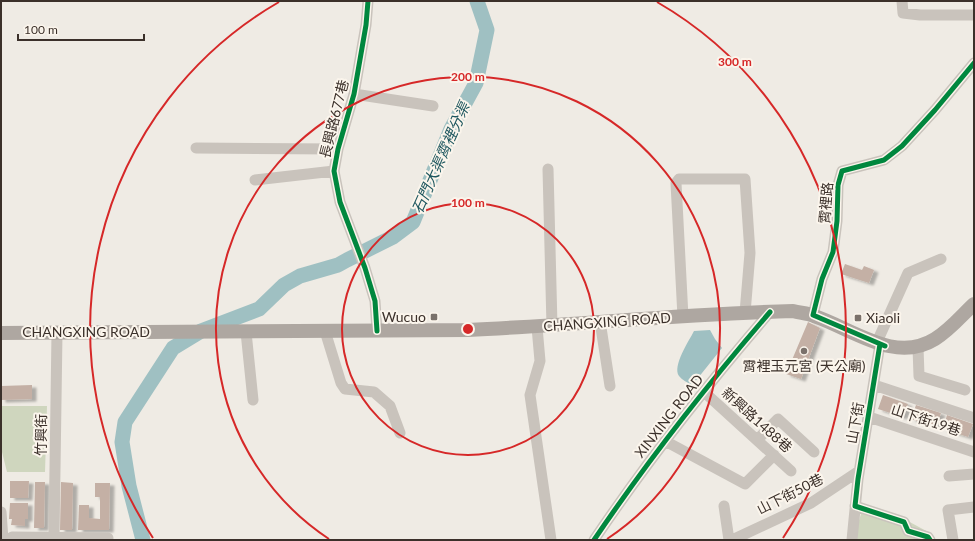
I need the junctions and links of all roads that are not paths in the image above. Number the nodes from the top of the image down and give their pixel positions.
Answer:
1 (368, 1) edge
2 (902, 1) edge
3 (974, 15) edge
4 (974, 64) edge
5 (354, 94) junction
6 (433, 106) dead end
7 (196, 148) dead end
8 (338, 149) junction
9 (548, 169) dead end
10 (334, 171) junction
11 (255, 180) dead end
12 (941, 259) dead end
13 (974, 304) edge
14 (770, 312) junction
15 (745, 314) junction
16 (813, 315) junction
17 (683, 317) junction
18 (600, 321) junction
19 (552, 326) junction
20 (537, 327) junction
21 (325, 331) junction
22 (377, 331) junction
23 (246, 332) junction
24 (1, 333) edge
25 (57, 333) junction
26 (878, 343) junction
27 (918, 347) junction
28 (874, 385) junction
29 (610, 386) dead end
30 (965, 390) dead end
31 (703, 392) junction
32 (254, 400) dead end
33 (869, 417) junction
34 (974, 418) edge
35 (400, 433) dead end
36 (757, 440) junction
37 (665, 441) junction
38 (814, 452) dead end
39 (974, 452) edge
40 (774, 455) junction
41 (791, 471) dead end
42 (859, 471) junction
43 (974, 474) edge
44 (949, 476) dead end
45 (724, 506) dead end
46 (855, 506) junction
47 (974, 507) edge
48 (1, 512) edge
49 (54, 537) junction
50 (108, 538) dead end
51 (7, 539) edge
52 (551, 540) edge
53 (594, 540) edge
54 (728, 540) edge
55 (732, 540) edge
56 (852, 540) edge
57 (930, 540) edge
58 (953, 540) edge

1 - 5 street, 長興路677巷
2 - 3 street
4 - 16 street, 霄裡路
5 - 6 street
5 - 8 street, 長興路677巷
7 - 8 street
8 - 10 street, 長興路677巷
9 - 19 street
10 - 11 street
10 - 22 street, 長興路677巷
12 - 26 street, 山下街
13 - 27 main road, CHANGXING ROAD
14 - 15 main road, CHANGXING ROAD
14 - 16 main road, CHANGXING ROAD
14 - 31 street, XINXING ROAD
15 - 17 main road, CHANGXING ROAD
15 - 17 street
16 - 26 main road, CHANGXING ROAD
17 - 18 main road, CHANGXING ROAD
18 - 19 main road, CHANGXING ROAD
18 - 29 street
19 - 20 main road, CHANGXING ROAD
20 - 22 main road, CHANGXING ROAD
20 - 52 street
21 - 22 main road, CHANGXING ROAD
21 - 23 main road, CHANGXING ROAD
21 - 35 street
23 - 25 main road, CHANGXING ROAD
23 - 32 street
24 - 25 main road, CHANGXING ROAD
25 - 49 street, 竹興街
26 - 27 main road, CHANGXING ROAD
26 - 28 street, 山下街
27 - 30 street
28 - 33 street, 山下街
28 - 34 street
31 - 36 street, 新興路1488巷
31 - 37 street, XINXING ROAD
33 - 39 street, 山下街19巷
33 - 42 street, 山下街
36 - 38 street
36 - 40 street, 新興路1488巷
37 - 40 street
37 - 53 street, XINXING ROAD
40 - 41 street, 新興路1488巷
42 - 46 street, 山下街
42 - 55 street, 山下街50巷
43 - 44 street
45 - 54 street
46 - 56 street, 山下街
46 - 57 street
47 - 58 street
48 - 51 street
49 - 50 street
49 - 51 street

